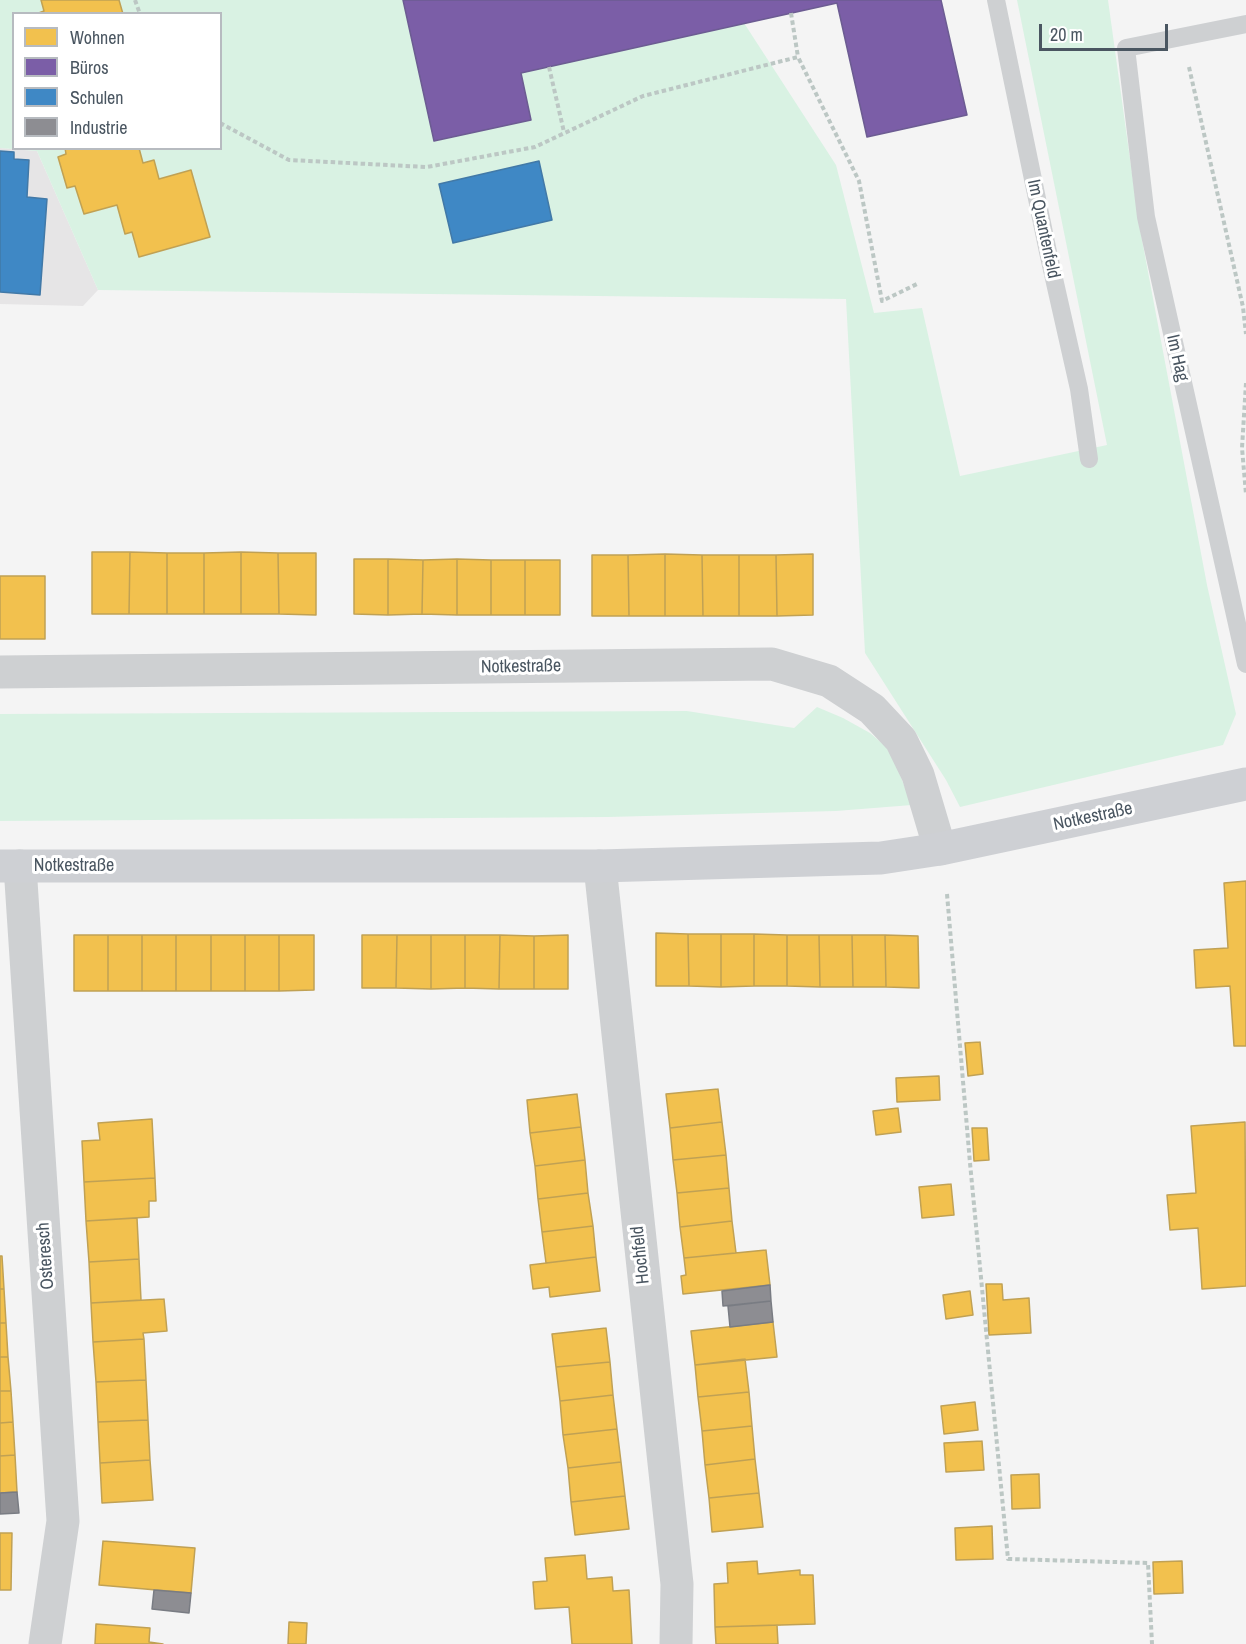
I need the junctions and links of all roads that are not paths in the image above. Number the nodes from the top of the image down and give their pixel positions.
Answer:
1 (996, 0) edge
2 (1246, 24) edge
3 (1089, 459) dead end
4 (1246, 664) edge
5 (0, 672) edge
6 (1246, 784) edge
7 (940, 849) junction
8 (10, 866) edge
9 (600, 866) junction
10 (45, 1644) edge
11 (676, 1644) edge

1 - 3 lane, Im Quantenfeld
2 - 4 lane, Im Hag
5 - 7 street, Notkestraße
6 - 7 street, Notkestraße
7 - 9 street, Notkestraße
8 - 9 street, Notkestraße
8 - 10 street, Osteresch
9 - 11 street, Hochfeld

